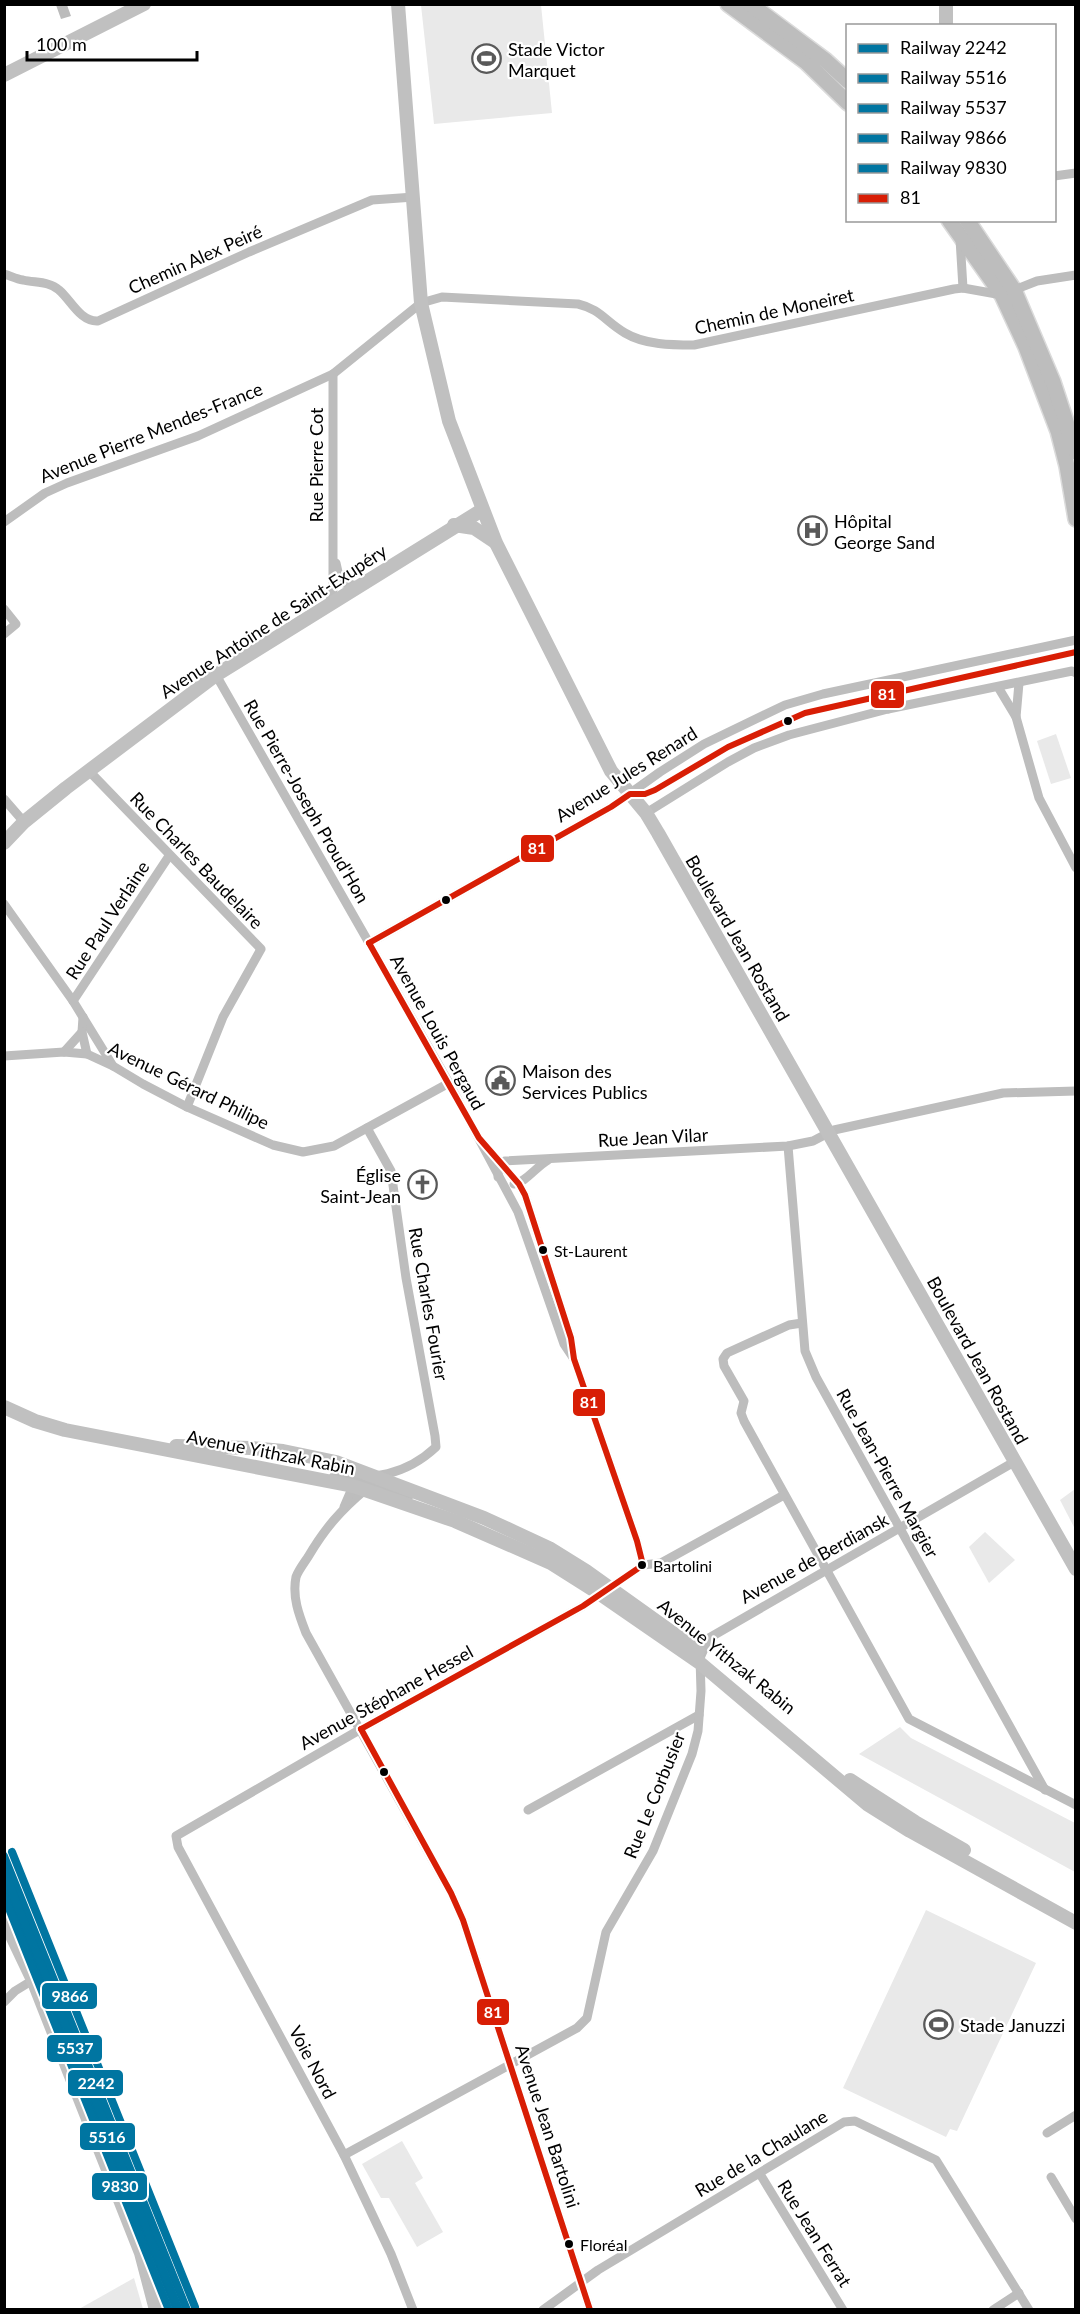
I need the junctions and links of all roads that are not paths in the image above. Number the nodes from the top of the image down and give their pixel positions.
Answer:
1 (144, 4) edge
2 (398, 4) edge
3 (728, 4) edge
4 (750, 4) edge
5 (946, 4) edge
6 (946, 24) edge
7 (4, 75) edge
8 (846, 79) edge
9 (846, 101) edge
10 (1076, 173) edge
11 (1056, 176) edge
12 (414, 197) junction
13 (950, 222) edge
14 (968, 222) edge
15 (960, 235) junction
16 (4, 267) edge
17 (8, 275) edge
18 (1076, 275) edge
19 (963, 288) junction
20 (1008, 293) junction
21 (421, 303) junction
22 (333, 374) junction
23 (1076, 452) edge
24 (482, 510) junction
25 (1076, 519) edge
26 (4, 522) edge
27 (454, 525) junction
28 (496, 543) junction
29 (332, 556) junction
30 (357, 586) junction
31 (329, 604) junction
32 (4, 609) edge
33 (4, 634) edge
34 (1076, 640) edge
35 (1074, 672) edge
36 (216, 675) junction
37 (883, 682) junction
38 (1019, 682) junction
39 (998, 687) junction
40 (888, 709) junction
41 (1016, 717) junction
42 (89, 771) junction
43 (630, 794) junction
44 (4, 799) edge
45 (646, 813) junction
46 (24, 822) junction
47 (4, 843) edge
48 (169, 856) junction
49 (1076, 868) edge
50 (4, 904) edge
51 (369, 943) junction
52 (74, 1001) junction
53 (83, 1017) junction
54 (82, 1032) junction
55 (96, 1039) junction
56 (64, 1052) junction
57 (91, 1055) junction
58 (4, 1056) edge
59 (113, 1066) junction
60 (449, 1083) junction
61 (1076, 1091) edge
62 (187, 1107) junction
63 (367, 1128) junction
64 (832, 1132) junction
65 (478, 1138) junction
66 (788, 1146) junction
67 (550, 1159) junction
68 (501, 1163) junction
69 (500, 1179) junction
70 (519, 1184) junction
71 (802, 1323) junction
72 (574, 1359) junction
73 (4, 1407) edge
74 (159, 1447) junction
75 (1014, 1462) junction
76 (398, 1471) junction
77 (365, 1481) junction
78 (402, 1495) junction
79 (784, 1495) junction
80 (344, 1507) junction
81 (900, 1529) junction
82 (643, 1565) junction
83 (1076, 1569) edge
84 (826, 1570) junction
85 (605, 1591) junction
86 (700, 1659) junction
87 (699, 1715) junction
88 (361, 1729) junction
89 (1046, 1790) junction
90 (1076, 1805) edge
91 (528, 1810) dead end
92 (177, 1834) joint
93 (1076, 1912) edge
94 (4, 1919) edge
95 (1076, 1923) edge
96 (33, 1980) junction
97 (4, 2002) edge
98 (511, 2065) junction
99 (1076, 2115) edge
100 (1047, 2133) dead end
101 (344, 2155) junction
102 (760, 2174) junction
103 (1051, 2177) dead end
104 (1076, 2219) edge
105 (581, 2281) junction
106 (1019, 2293) junction
107 (155, 2308) edge
108 (413, 2310) edge
109 (543, 2310) edge
110 (590, 2310) edge
111 (843, 2310) edge
112 (993, 2310) edge
113 (1029, 2310) edge

1 - 7 street
2 - 12 street
3 - 9 main road
4 - 8 main road
5 - 6 street
10 - 11 street
12 - 17 street, Chemin Alex Peiré
12 - 21 street
13 - 15 main road
14 - 20 main road
15 - 19 street
15 - 20 main road
16 - 17 street, Chemin Alex Peiré
18 - 20 street
19 - 20 street, Chemin de Moneiret
19 - 21 street, Chemin de Moneiret
20 - 23 main road
20 - 25 main road
21 - 22 street, Avenue Pierre Mendes-France
21 - 24 street, Boulevard Jean Rostand
22 - 26 street, Avenue Pierre Mendes-France
22 - 29 street, Rue Pierre Cot
24 - 27 street, Avenue Antoine de Saint-Exupéry
24 - 28 street, Boulevard Jean Rostand
27 - 28 street
27 - 30 street, Avenue Antoine de Saint-Exupéry
28 - 43 street, Boulevard Jean Rostand
29 - 30 street
29 - 31 street, Rue Pierre Cot
30 - 31 street, Avenue Antoine de Saint-Exupéry
31 - 36 street, Avenue Antoine de Saint-Exupéry
32 - 33 street
34 - 37 street, Avenue Jules Renard
35 - 38 street
36 - 42 street, Avenue Antoine de Saint-Exupéry
36 - 51 street, Rue Pierre-Joseph Proud'Hon
37 - 40 street
37 - 43 street, Avenue Jules Renard
38 - 39 street
38 - 41 street
39 - 40 street
39 - 41 street
40 - 45 street
41 - 49 street
42 - 46 street, Avenue Antoine de Saint-Exupéry
42 - 48 street, Rue Charles Baudelaire
43 - 45 street, Boulevard Jean Rostand
43 - 51 street, Avenue Jules Renard
44 - 46 street
45 - 64 street, Boulevard Jean Rostand
46 - 47 street, Avenue Antoine de Saint-Exupéry
48 - 52 street, Rue Paul Verlaine
48 - 62 street, Rue Charles Baudelaire
50 - 52 street
51 - 60 street, Avenue Louis Pergaud
52 - 53 street
53 - 54 street
53 - 55 street
54 - 56 street
54 - 57 street
55 - 57 street
55 - 59 street
56 - 57 street, Avenue Gérard Philipe
56 - 58 street, Avenue Gérard Philipe
57 - 59 street, Avenue Gérard Philipe
59 - 62 street, Avenue Gérard Philipe
60 - 63 street, Avenue Gérard Philipe
60 - 65 street, Avenue Louis Pergaud
61 - 64 street, Rue Jean Vilar
62 - 63 street, Avenue Gérard Philipe
63 - 76 street, Rue Charles Fourier
64 - 66 street, Rue Jean Vilar
64 - 75 street, Boulevard Jean Rostand
65 - 68 street, Avenue Louis Pergaud
65 - 69 street, Avenue Louis Pergaud
66 - 67 street, Rue Jean Vilar
66 - 71 street, Rue Jean-Pierre Margier
67 - 68 street, Rue Jean Vilar
67 - 70 street
68 - 69 street
68 - 70 street, Avenue Louis Pergaud
69 - 70 street
69 - 72 street, Avenue Louis Pergaud
70 - 72 street, Avenue Louis Pergaud
71 - 79 street
71 - 81 street, Rue Jean-Pierre Margier
72 - 82 street
73 - 74 street, Avenue Yithzak Rabin
74 - 77 street, Avenue Yithzak Rabin
74 - 77 street, Avenue Yithzak Rabin
75 - 81 street, Avenue de Berdiansk
75 - 83 street, Boulevard Jean Rostand
76 - 77 street, Rue Charles Fourier
76 - 78 street
77 - 78 street, Avenue Yithzak Rabin
77 - 78 street, Avenue Yithzak Rabin
77 - 80 street
77 - 80 street
78 - 85 street, Avenue Yithzak Rabin
78 - 85 street, Avenue Yithzak Rabin
79 - 82 street, Avenue Stéphane Hessel
79 - 84 street
80 - 88 street, Avenue Jean Bartolini
81 - 84 street, Avenue de Berdiansk
81 - 89 street, Rue Jean-Pierre Margier
82 - 85 street, Avenue Stéphane Hessel
84 - 86 street, Avenue de Berdiansk
84 - 89 street
85 - 86 street, Avenue Yithzak Rabin
85 - 88 street, Avenue Stéphane Hessel
86 - 87 street, Rue Le Corbusier
86 - 93 street, Avenue Yithzak Rabin
86 - 95 street, Avenue Yithzak Rabin
87 - 91 street
87 - 98 street, Rue Le Corbusier
88 - 92 street, Avenue Stéphane Hessel
88 - 98 street, Avenue Jean Bartolini
89 - 90 street
92 - 101 street, Voie Nord
94 - 96 street
96 - 97 street
96 - 107 street
98 - 101 street, Rue Le Corbusier
98 - 105 street, Avenue Jean Bartolini
99 - 100 street
101 - 108 street, Voie Nord
102 - 105 street, Rue de la Chaulane
102 - 106 street, Rue de la Chaulane
102 - 111 street, Rue Jean Ferrat
103 - 104 street
105 - 109 street, Rue de la Chaulane
105 - 110 street, Avenue Jean Bartolini
106 - 112 street
106 - 113 street, Rue de la Chaulane

